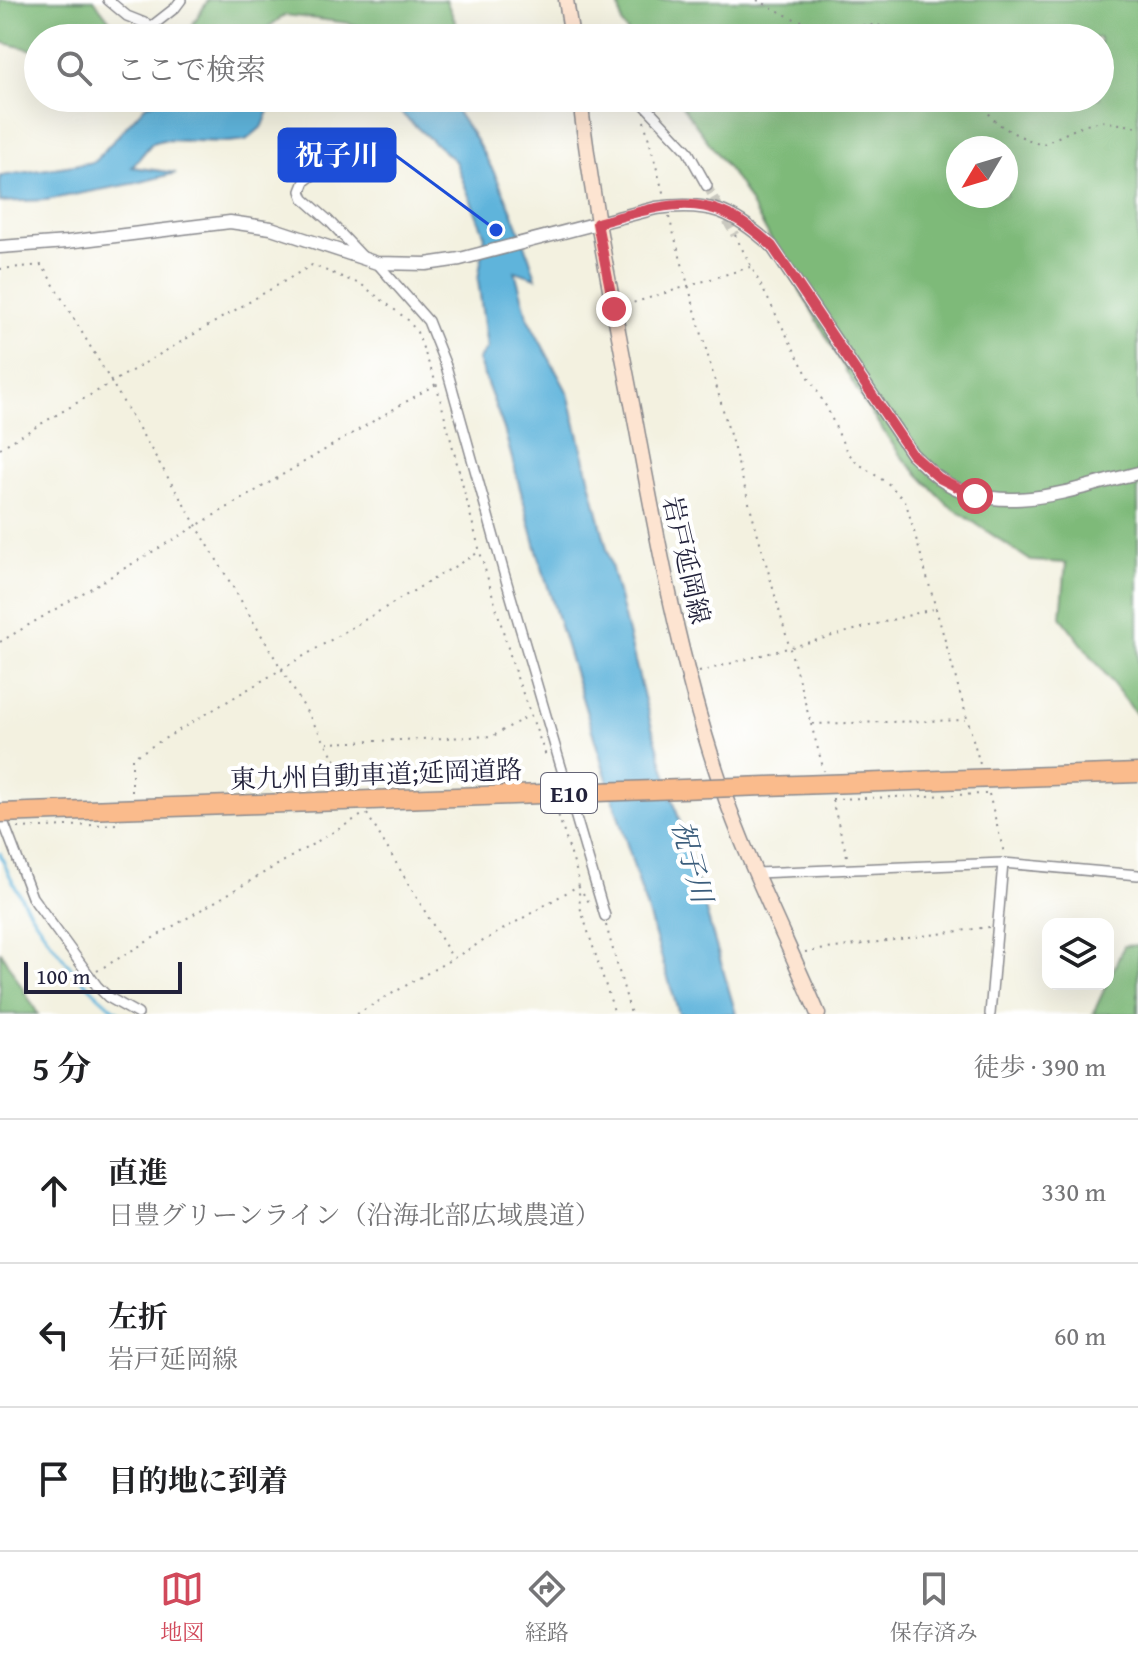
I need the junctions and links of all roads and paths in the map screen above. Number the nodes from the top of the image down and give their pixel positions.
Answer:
1 (108, 0) edge
2 (181, 0) edge
3 (566, 0) edge
4 (757, 0) edge
5 (147, 24) edge
6 (155, 24) edge
7 (570, 24) edge
8 (812, 24) edge
9 (582, 112) edge
10 (642, 112) edge
11 (651, 112) edge
12 (986, 112) edge
13 (1138, 127) edge
14 (333, 160) dead end
15 (707, 186) tunnel mouth
16 (664, 197) dead end
17 (669, 215) dead end
18 (597, 223) junction
19 (735, 235) tunnel mouth
20 (0, 247) edge
21 (371, 262) junction
22 (750, 267) junction
23 (0, 269) edge
24 (689, 284) junction
25 (614, 309) junction
26 (112, 382) junction
27 (436, 383) junction
28 (0, 448) edge
29 (1138, 473) edge
30 (197, 525) junction
31 (480, 552) junction
32 (937, 607) junction
33 (0, 642) edge
34 (790, 648) junction
35 (282, 670) junction
36 (689, 675) junction
37 (530, 715) junction
38 (968, 719) junction
39 (326, 743) dead end
40 (980, 764) dead end
41 (550, 765) dead end
42 (1138, 773) edge
43 (832, 799) dead end
44 (132, 805) dead end
45 (556, 809) dead end
46 (367, 813) dead end
47 (2, 818) edge
48 (126, 824) dead end
49 (1005, 863) junction
50 (756, 873) junction
51 (1138, 875) edge
52 (578, 886) junction
53 (605, 916) junction
54 (997, 925) junction
55 (792, 953) junction
56 (89, 976) junction
57 (138, 1014) edge
58 (357, 1014) edge
59 (615, 1014) edge
60 (631, 1014) edge
61 (818, 1014) edge
62 (990, 1014) edge

1 - 5 street
2 - 6 street
3 - 7 main road
4 - 8 path
9 - 18 main road, 岩戸延岡線
10 - 16 path
11 - 15 street
12 - 13 path
14 - 21 street
17 - 24 path
18 - 21 street
18 - 25 main road, 岩戸延岡線
18 - 29 street
19 - 22 path
20 - 21 street
21 - 53 street
22 - 24 path
22 - 32 path
23 - 26 path
24 - 25 path
24 - 34 path
25 - 36 main road, 岩戸延岡線
26 - 27 path
26 - 28 path
26 - 30 path
27 - 30 path
27 - 31 path
30 - 33 path
30 - 35 path
31 - 35 path
31 - 37 path
32 - 34 path
32 - 38 path
34 - 36 path
34 - 38 path
35 - 44 path
36 - 50 main road, 岩戸延岡線
37 - 39 path
37 - 41 path
38 - 40 path
42 - 47 highway, 東九州自動車道;延岡道路 / E10, bridge
43 - 49 path
45 - 52 path
46 - 56 path
47 - 48 path
47 - 56 street
49 - 50 street
49 - 51 street
49 - 54 street
50 - 55 main road, 岩戸延岡線
52 - 53 path
52 - 58 path
52 - 59 path
53 - 60 path
54 - 55 path
54 - 62 street
55 - 61 main road, 岩戸延岡線
56 - 57 street

